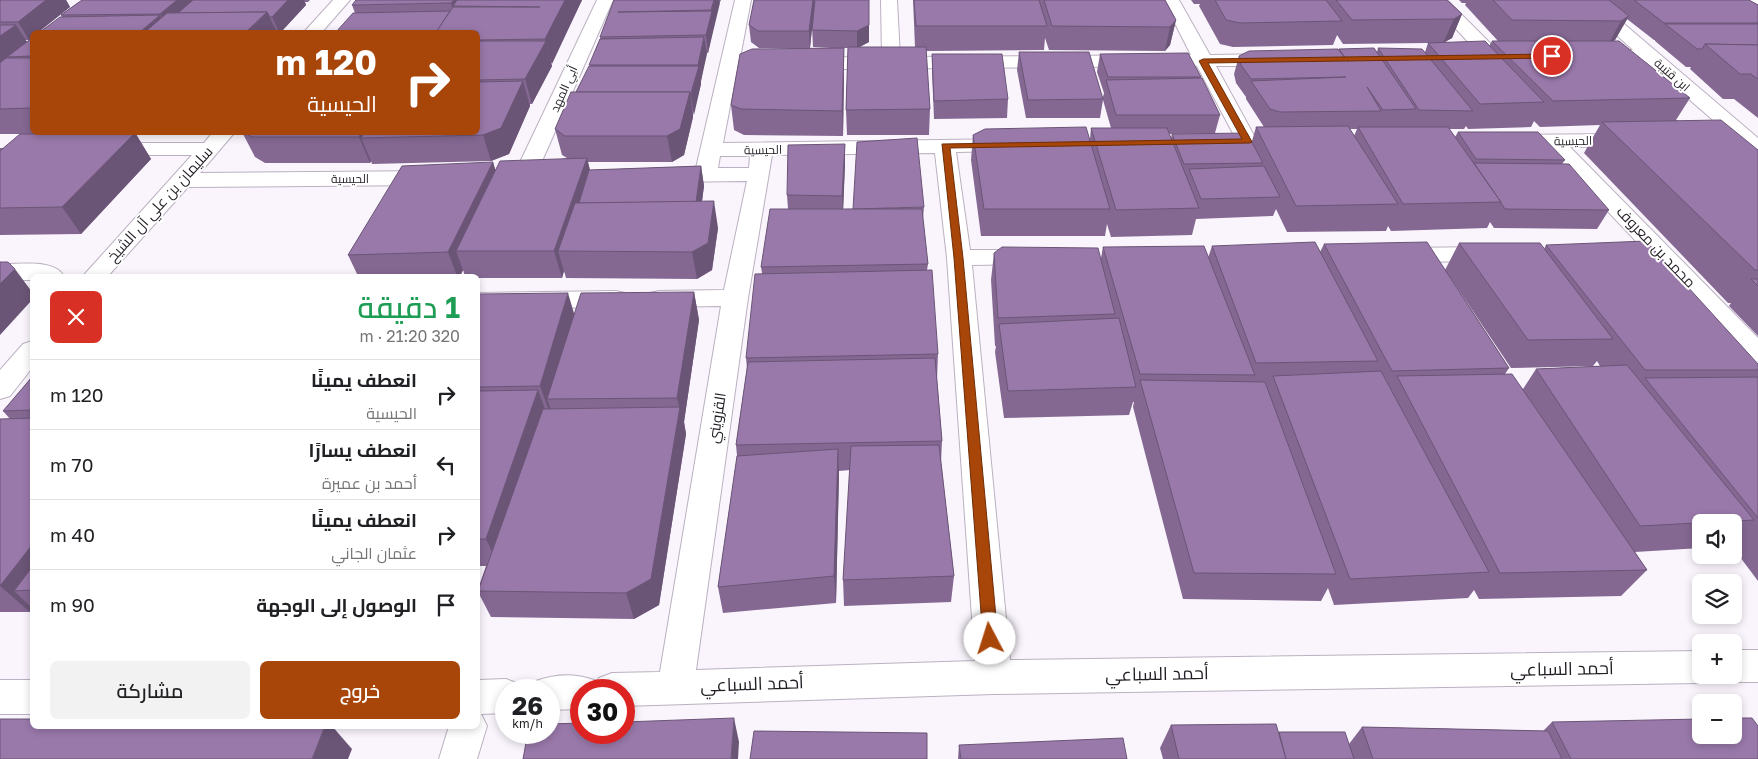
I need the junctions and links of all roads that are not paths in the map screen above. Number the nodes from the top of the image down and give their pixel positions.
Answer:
1 (342, 0) edge
2 (604, 0) edge
3 (743, 0) edge
4 (889, 0) edge
5 (1171, 0) edge
6 (1437, 0) edge
7 (1586, 0) edge
8 (1754, 0) edge
9 (1758, 4) edge
10 (315, 30) edge
11 (1492, 56) junction
12 (1512, 56) edge
13 (1581, 56) edge
14 (1651, 56) junction
15 (1472, 57) edge
16 (1293, 60) edge
17 (1203, 61) junction
18 (892, 62) junction
19 (731, 64) junction
20 (222, 135) edge
21 (1716, 139) edge
22 (1649, 140) edge
23 (1494, 141) edge
24 (1553, 141) junction
25 (1247, 142) edge
26 (1033, 144) edge
27 (945, 146) junction
28 (1750, 148) edge
29 (90, 149) edge
30 (210, 149) junction
31 (711, 150) junction
32 (760, 162) junction
33 (1758, 170) edge
34 (705, 175) junction
35 (648, 176) edge
36 (524, 177) edge
37 (456, 178) edge
38 (181, 180) junction
39 (1661, 252) junction
40 (1631, 253) edge
41 (1514, 254) edge
42 (1376, 255) edge
43 (1058, 257) edge
44 (958, 258) junction
45 (0, 272) edge
46 (50, 274) edge
47 (97, 274) edge
48 (735, 298) junction
49 (480, 300) edge
50 (30, 352) edge
51 (1758, 354) edge
52 (0, 389) edge
53 (1742, 666) edge
54 (1758, 666) edge
55 (1692, 667) edge
56 (994, 677) junction
57 (676, 687) junction
58 (635, 689) edge
59 (495, 696) edge
60 (0, 697) edge
61 (30, 697) edge
62 (480, 697) edge
63 (467, 729) edge
64 (458, 759) edge

1 - 10 street
2 - 36 street, أبي المهد
3 - 19 street
4 - 18 street
5 - 17 street
6 - 11 street
7 - 14 street, ابن قتيبة
8 - 9 street
11 - 12 street
11 - 15 street
13 - 14 street
14 - 28 street, ابن قتيبة
16 - 17 street
17 - 18 street
17 - 25 street
18 - 19 street
19 - 31 street
20 - 30 street, سليمان بن علي آل الشيخ
21 - 28 street
22 - 24 street, الحيسية
23 - 24 street, الحيسية
24 - 39 street, محمد بن معروف
26 - 27 street, الحيسية
27 - 32 street, الحيسية
27 - 44 street
28 - 33 street, ابن قتيبة
29 - 30 street
30 - 38 street, سليمان بن علي آل الشيخ
31 - 32 street, الحيسية
31 - 34 street
32 - 34 street, الحيسية
32 - 48 street, القزويني
34 - 35 street, الحيسية
37 - 38 street, الحيسية
38 - 47 street, سليمان بن علي آل الشيخ
39 - 40 street
39 - 51 street, محمد بن معروف
41 - 42 street
43 - 44 street
44 - 56 street
45 - 46 street
48 - 49 street
48 - 57 street, القزويني
50 - 52 street
53 - 54 street
55 - 56 street, أحمد السباعي
56 - 57 street, أحمد السباعي
57 - 58 street, أحمد السباعي
59 - 62 street
60 - 61 street
63 - 64 street

